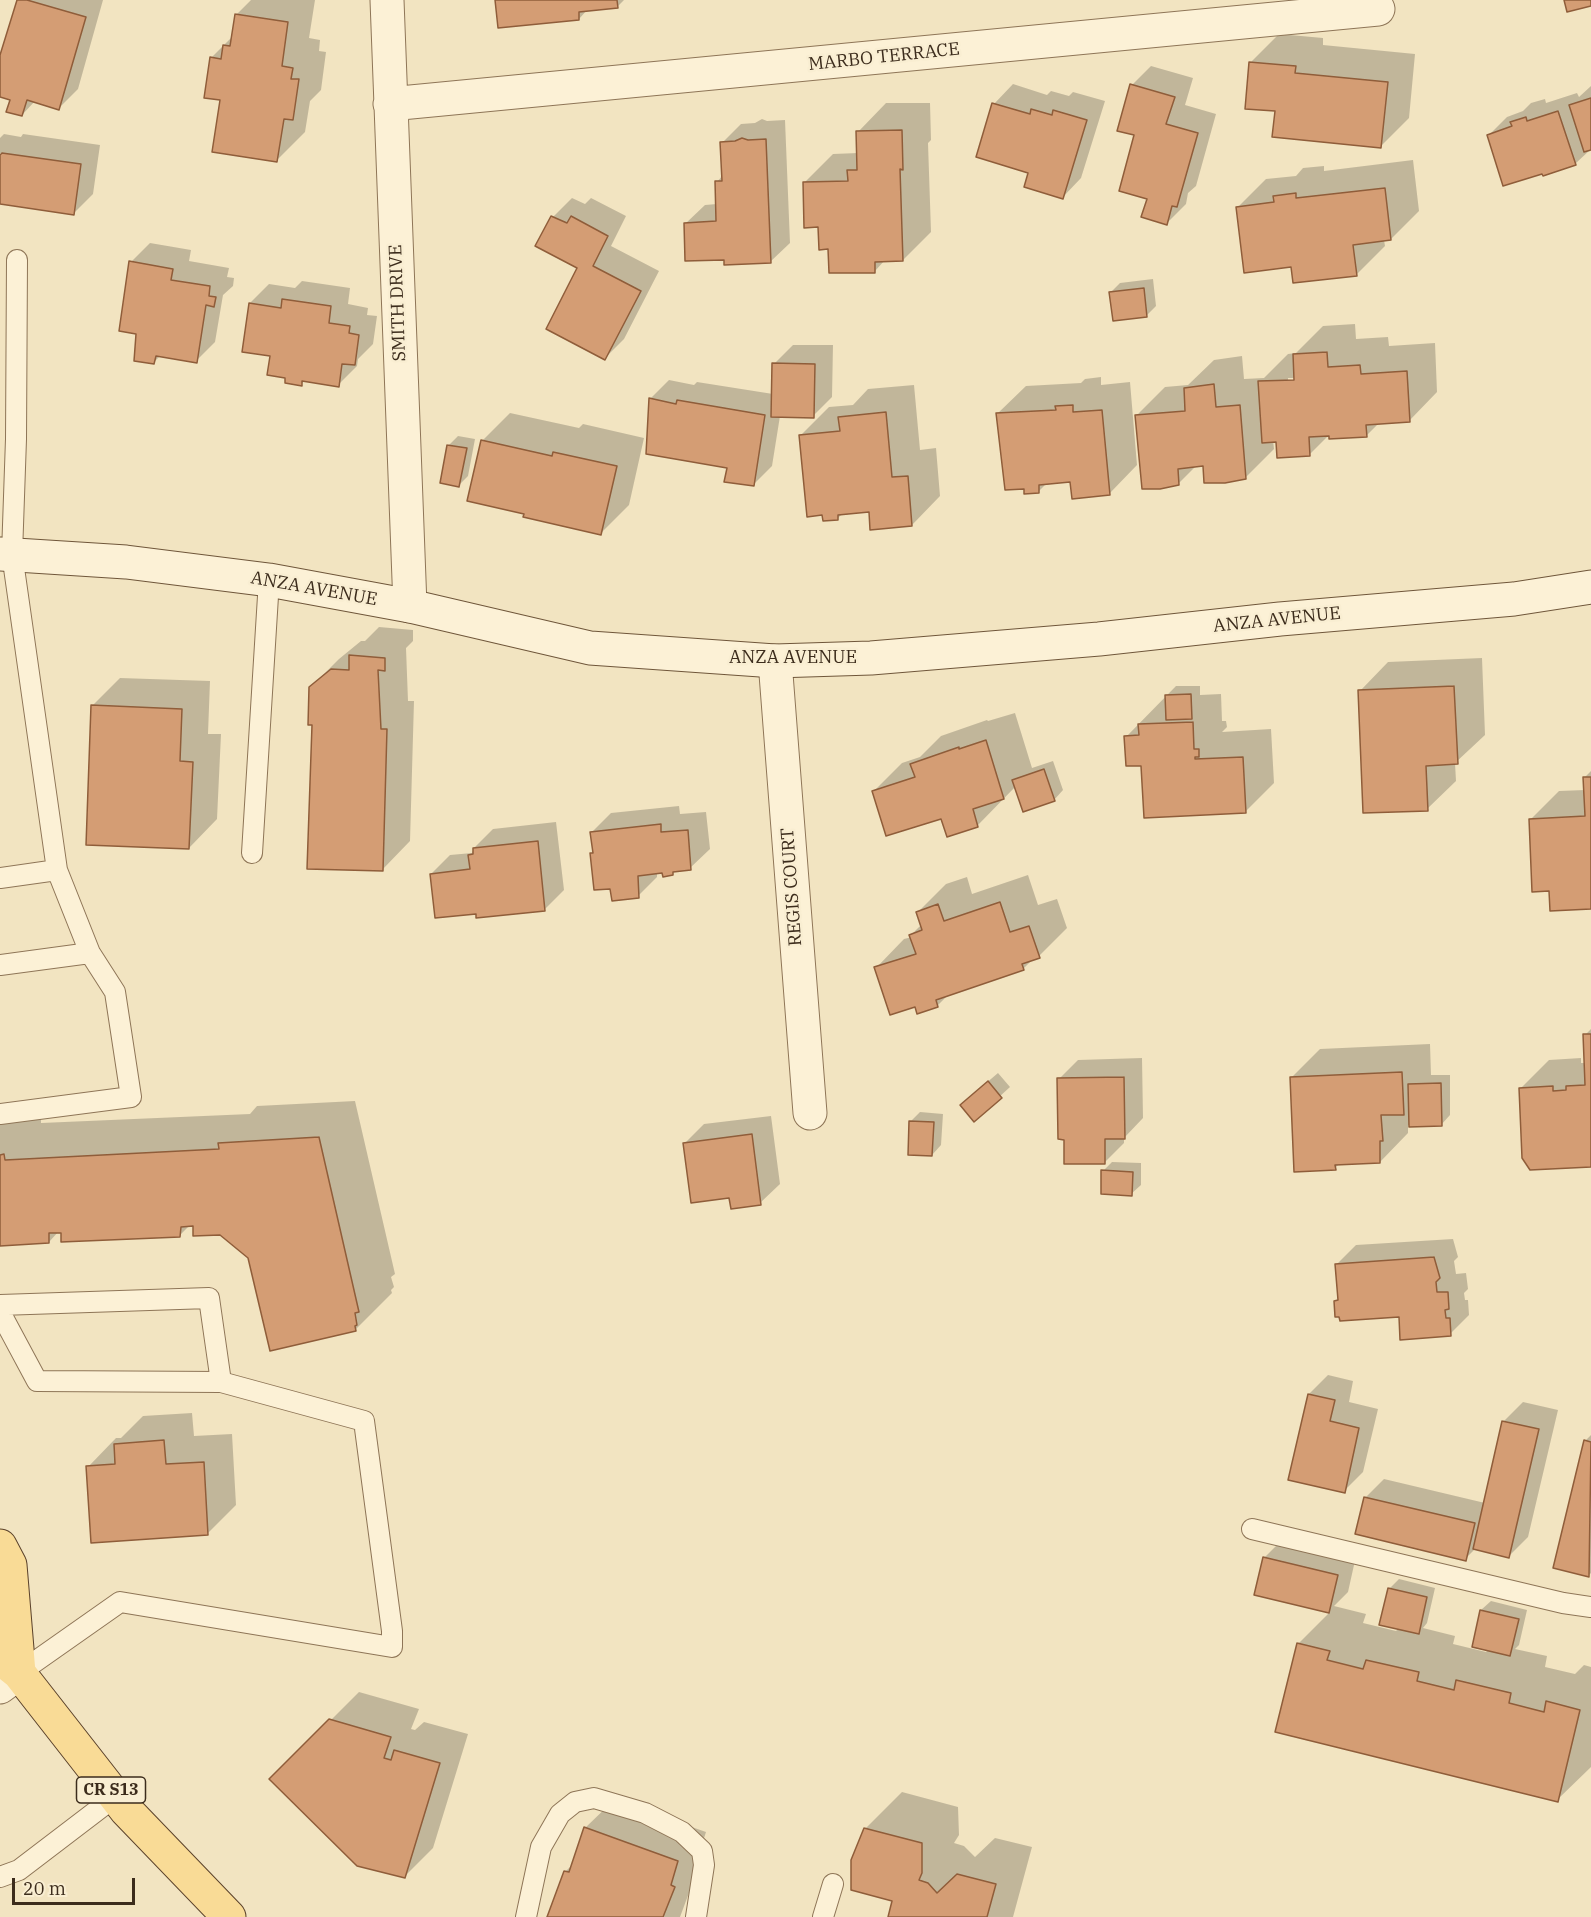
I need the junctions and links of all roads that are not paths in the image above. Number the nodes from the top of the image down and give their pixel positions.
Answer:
1 (387, 0) edge
2 (1378, 9) dead end
3 (390, 104) junction
4 (17, 260) dead end
5 (8, 438) edge
6 (6, 554) edge
7 (268, 580) junction
8 (1591, 587) edge
9 (410, 606) junction
10 (775, 661) junction
11 (252, 853) dead end
12 (57, 870) junction
13 (0, 878) edge
14 (90, 953) junction
15 (0, 964) edge
16 (810, 1113) dead end
17 (0, 1114) edge
18 (0, 1305) edge
19 (0, 1312) edge
20 (221, 1382) junction
21 (1252, 1529) dead end
22 (0, 1546) edge
23 (1591, 1607) edge
24 (6, 1673) edge
25 (116, 1796) junction
26 (0, 1877) edge
27 (833, 1884) dead end
28 (229, 1917) edge
29 (526, 1917) edge
30 (696, 1917) edge
31 (824, 1917) edge

1 - 3 street, SMITH DRIVE
2 - 3 street, MARBO TERRACE
3 - 9 street, SMITH DRIVE
4 - 5 lane
5 - 6 lane
6 - 7 street, ANZA AVENUE
6 - 12 lane
7 - 9 street, ANZA AVENUE
7 - 11 lane
8 - 10 street, ANZA AVENUE
9 - 10 street, ANZA AVENUE
10 - 16 street, REGIS COURT
12 - 13 lane
12 - 14 lane
14 - 15 lane
14 - 17 lane
18 - 20 lane
19 - 20 lane
20 - 24 lane
21 - 23 lane
22 - 24 main road
24 - 25 main road, CR S13
25 - 26 lane
25 - 28 main road, CR S13
27 - 31 lane
29 - 30 lane

